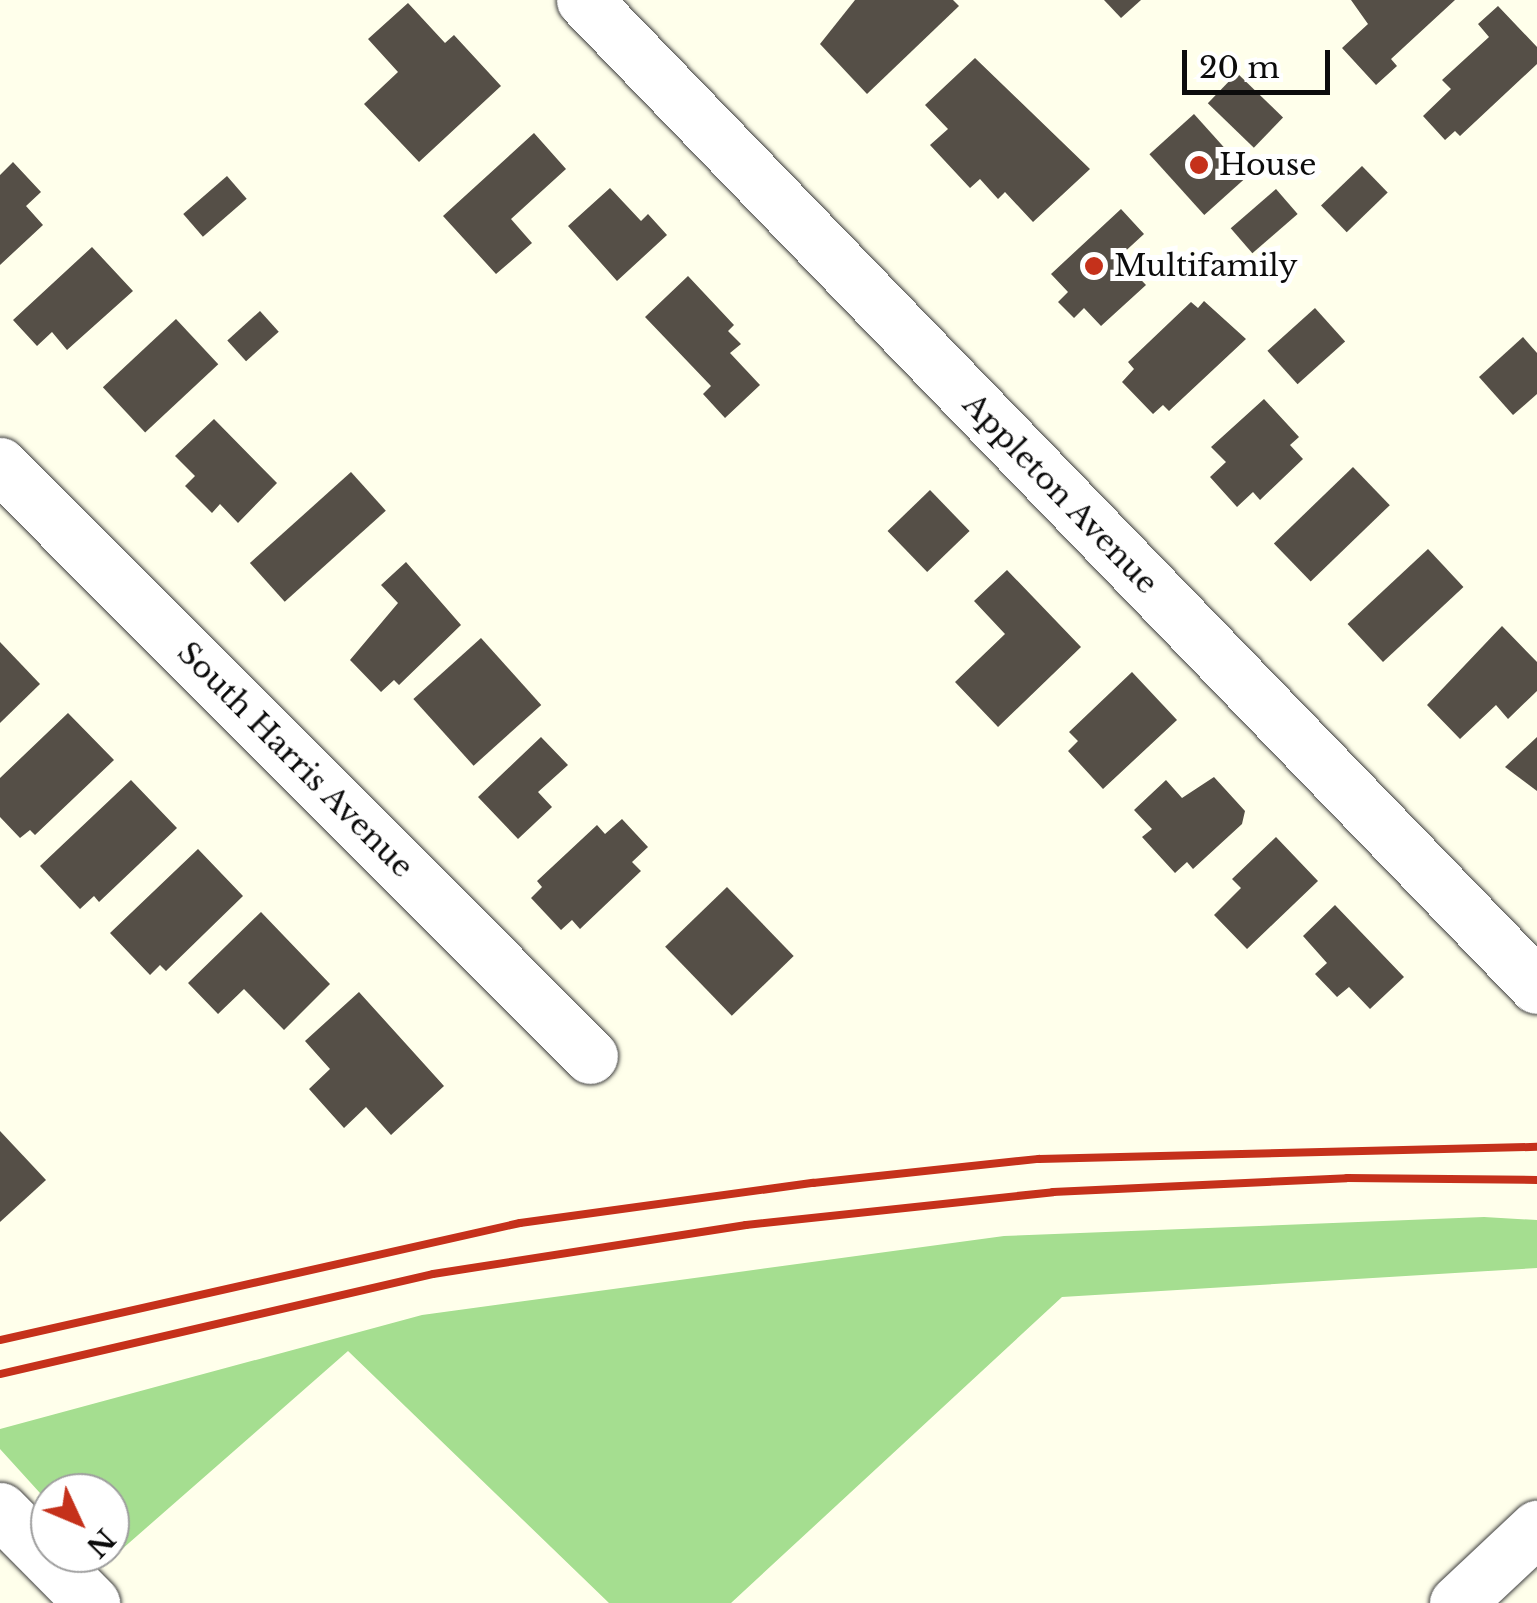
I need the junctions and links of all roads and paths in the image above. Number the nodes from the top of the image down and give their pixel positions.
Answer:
1 (584, 0) edge
2 (0, 465) edge
3 (1537, 986) edge
4 (590, 1056) dead end
5 (0, 1510) edge
6 (1537, 1528) edge
7 (92, 1603) edge
8 (1457, 1603) edge

1 - 3 street, Appleton Avenue
2 - 4 street, South Harris Avenue
5 - 7 street
6 - 8 street

